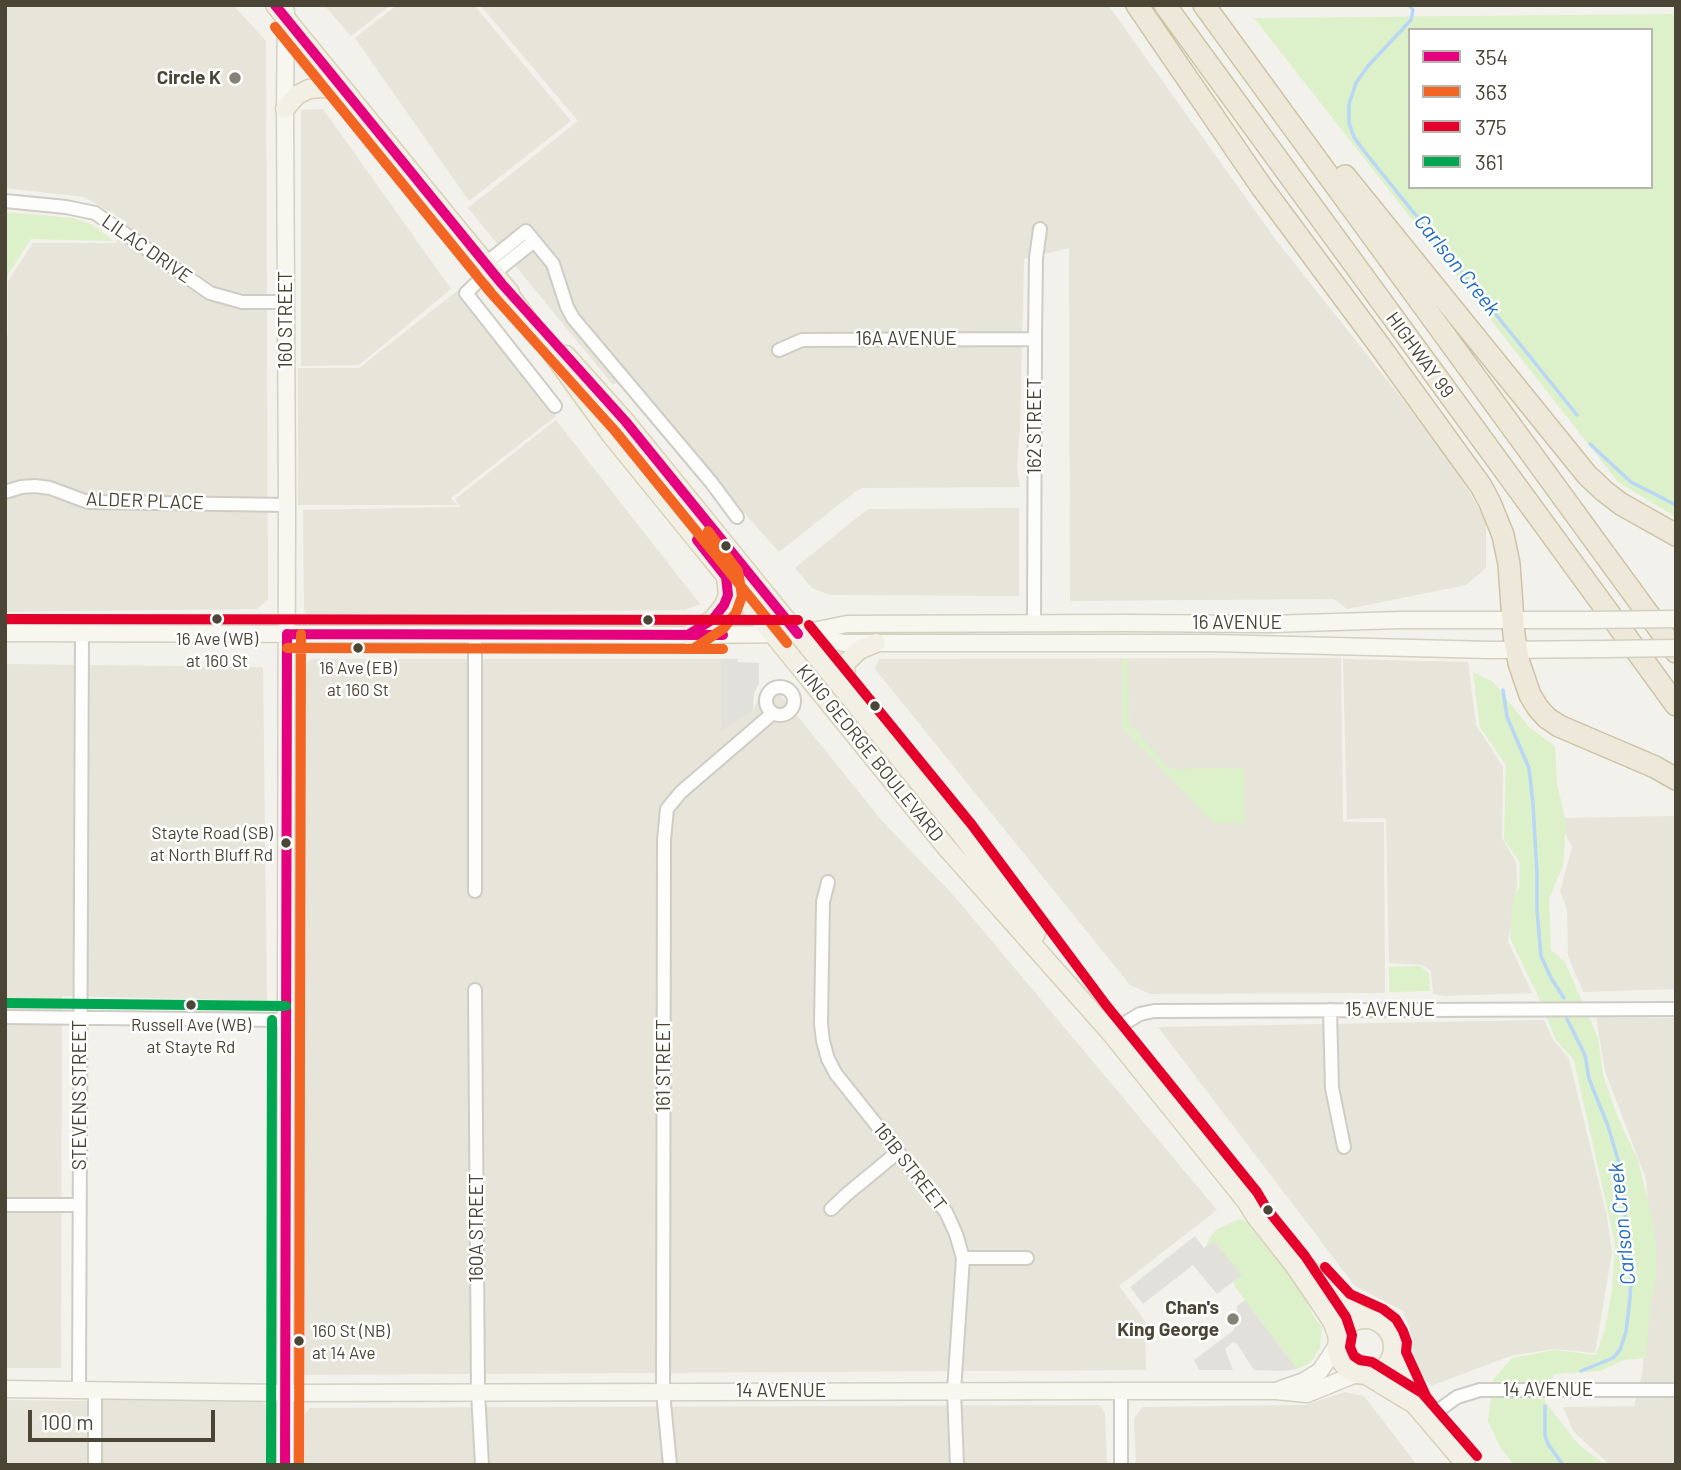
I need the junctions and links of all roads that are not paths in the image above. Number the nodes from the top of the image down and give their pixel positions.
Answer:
1 (1137, 5) edge
2 (1165, 5) edge
3 (1206, 5) edge
4 (282, 10) edge
5 (346, 93) junction
6 (285, 109) junction
7 (5, 201) edge
8 (1041, 229) dead end
9 (493, 273) junction
10 (286, 302) junction
11 (1035, 339) junction
12 (779, 350) dead end
13 (555, 406) dead end
14 (5, 492) edge
15 (287, 505) junction
16 (737, 517) dead end
17 (1676, 535) edge
18 (726, 576) junction
19 (1676, 619) edge
20 (1512, 620) junction
21 (1034, 623) junction
22 (1270, 624) junction
23 (5, 633) edge
24 (82, 633) junction
25 (287, 634) junction
26 (475, 634) junction
27 (773, 634) junction
28 (799, 634) junction
29 (688, 635) junction
30 (877, 643) junction
31 (1008, 643) junction
32 (1213, 643) junction
33 (1676, 650) edge
34 (1517, 651) junction
35 (844, 690) junction
36 (1676, 705) edge
37 (773, 713) dead end
38 (1676, 779) edge
39 (828, 882) dead end
40 (475, 891) dead end
41 (475, 990) dead end
42 (1676, 1009) edge
43 (1330, 1010) junction
44 (1095, 1014) junction
45 (5, 1017) edge
46 (80, 1018) junction
47 (286, 1020) junction
48 (1110, 1032) junction
49 (1344, 1147) dead end
50 (898, 1152) junction
51 (1246, 1201) junction
52 (5, 1205) edge
53 (79, 1205) junction
54 (831, 1209) dead end
55 (963, 1258) junction
56 (1027, 1258) dead end
57 (1368, 1319) junction
58 (1337, 1343) junction
59 (1392, 1354) junction
60 (1361, 1375) junction
61 (5, 1389) edge
62 (87, 1389) junction
63 (1676, 1390) edge
64 (954, 1391) junction
65 (1121, 1391) junction
66 (1276, 1391) junction
67 (478, 1392) junction
68 (663, 1392) junction
69 (285, 1393) junction
70 (1415, 1405) junction
71 (1428, 1419) junction
72 (94, 1465) edge
73 (285, 1465) edge
74 (482, 1465) edge
75 (670, 1465) edge
76 (957, 1465) edge
77 (1121, 1465) edge
78 (1466, 1465) edge

1 - 20 highway
2 - 36 highway, HIGHWAY 99
3 - 17 highway
3 - 33 highway, HIGHWAY 99
4 - 5 main road, KING GEORGE BOULEVARD
4 - 6 main road, 160 STREET
5 - 6 main road
5 - 9 main road, KING GEORGE BOULEVARD
6 - 10 main road, 160 STREET
7 - 10 street, LILAC DRIVE
8 - 11 street, 162 STREET
9 - 13 street
9 - 16 street
9 - 18 main road, KING GEORGE BOULEVARD
9 - 28 main road, KING GEORGE BOULEVARD
10 - 15 main road, 160 STREET
11 - 12 street, 16A AVENUE
11 - 21 street, 162 STREET
14 - 15 street, ALDER PLACE
15 - 25 main road, 160 STREET
18 - 27 main road, KING GEORGE BOULEVARD
18 - 29 main road
19 - 20 main road, 16 AVENUE, bridge
20 - 22 main road, 16 AVENUE
20 - 34 highway
21 - 22 main road, 16 AVENUE
21 - 28 main road, 16 AVENUE
21 - 31 main road
22 - 32 main road
23 - 24 main road, 16 AVENUE
24 - 25 main road, 16 AVENUE
24 - 46 street, STEVENS STREET
25 - 26 main road, 16 AVENUE
25 - 47 main road, 160 STREET
26 - 29 main road, 16 AVENUE
26 - 40 street
27 - 28 main road, 16 AVENUE
27 - 29 main road, 16 AVENUE
27 - 44 main road, KING GEORGE BOULEVARD
28 - 30 main road, 16 AVENUE
28 - 35 main road, KING GEORGE BOULEVARD
30 - 31 main road, 16 AVENUE
30 - 35 main road
31 - 32 main road, 16 AVENUE
32 - 34 main road, 16 AVENUE
33 - 34 main road, 16 AVENUE, bridge
34 - 38 highway
35 - 44 main road, KING GEORGE BOULEVARD
37 - 68 street, 161 STREET
39 - 50 street, 161B STREET
41 - 67 street, 160A STREET
42 - 43 street, 15 AVENUE
43 - 48 street, 15 AVENUE
43 - 49 street
44 - 48 main road, KING GEORGE BOULEVARD
45 - 46 street
46 - 47 street
46 - 53 street, STEVENS STREET
47 - 69 main road, 160 STREET
48 - 51 main road, KING GEORGE BOULEVARD
50 - 54 street
50 - 55 street, 161B STREET
51 - 57 main road, KING GEORGE BOULEVARD
51 - 58 main road, KING GEORGE BOULEVARD
52 - 53 street
53 - 62 street, STEVENS STREET
55 - 56 street
55 - 64 street, 161B STREET
57 - 58 main road
57 - 59 main road
58 - 60 main road
58 - 66 main road, 14 AVENUE
59 - 60 main road
59 - 70 main road
60 - 66 main road, 14 AVENUE
60 - 70 main road
61 - 62 main road, 14 AVENUE
62 - 69 main road, 14 AVENUE
62 - 72 street, STEVENS STREET
63 - 71 street, 14 AVENUE
64 - 65 main road, 14 AVENUE
64 - 68 main road, 14 AVENUE
64 - 76 street, 161B STREET
65 - 66 main road, 14 AVENUE
65 - 77 street
67 - 68 main road, 14 AVENUE
67 - 69 main road, 14 AVENUE
67 - 74 street, 160A STREET
68 - 75 street, 161 STREET
69 - 73 main road, 160 STREET
70 - 71 main road
71 - 78 main road

